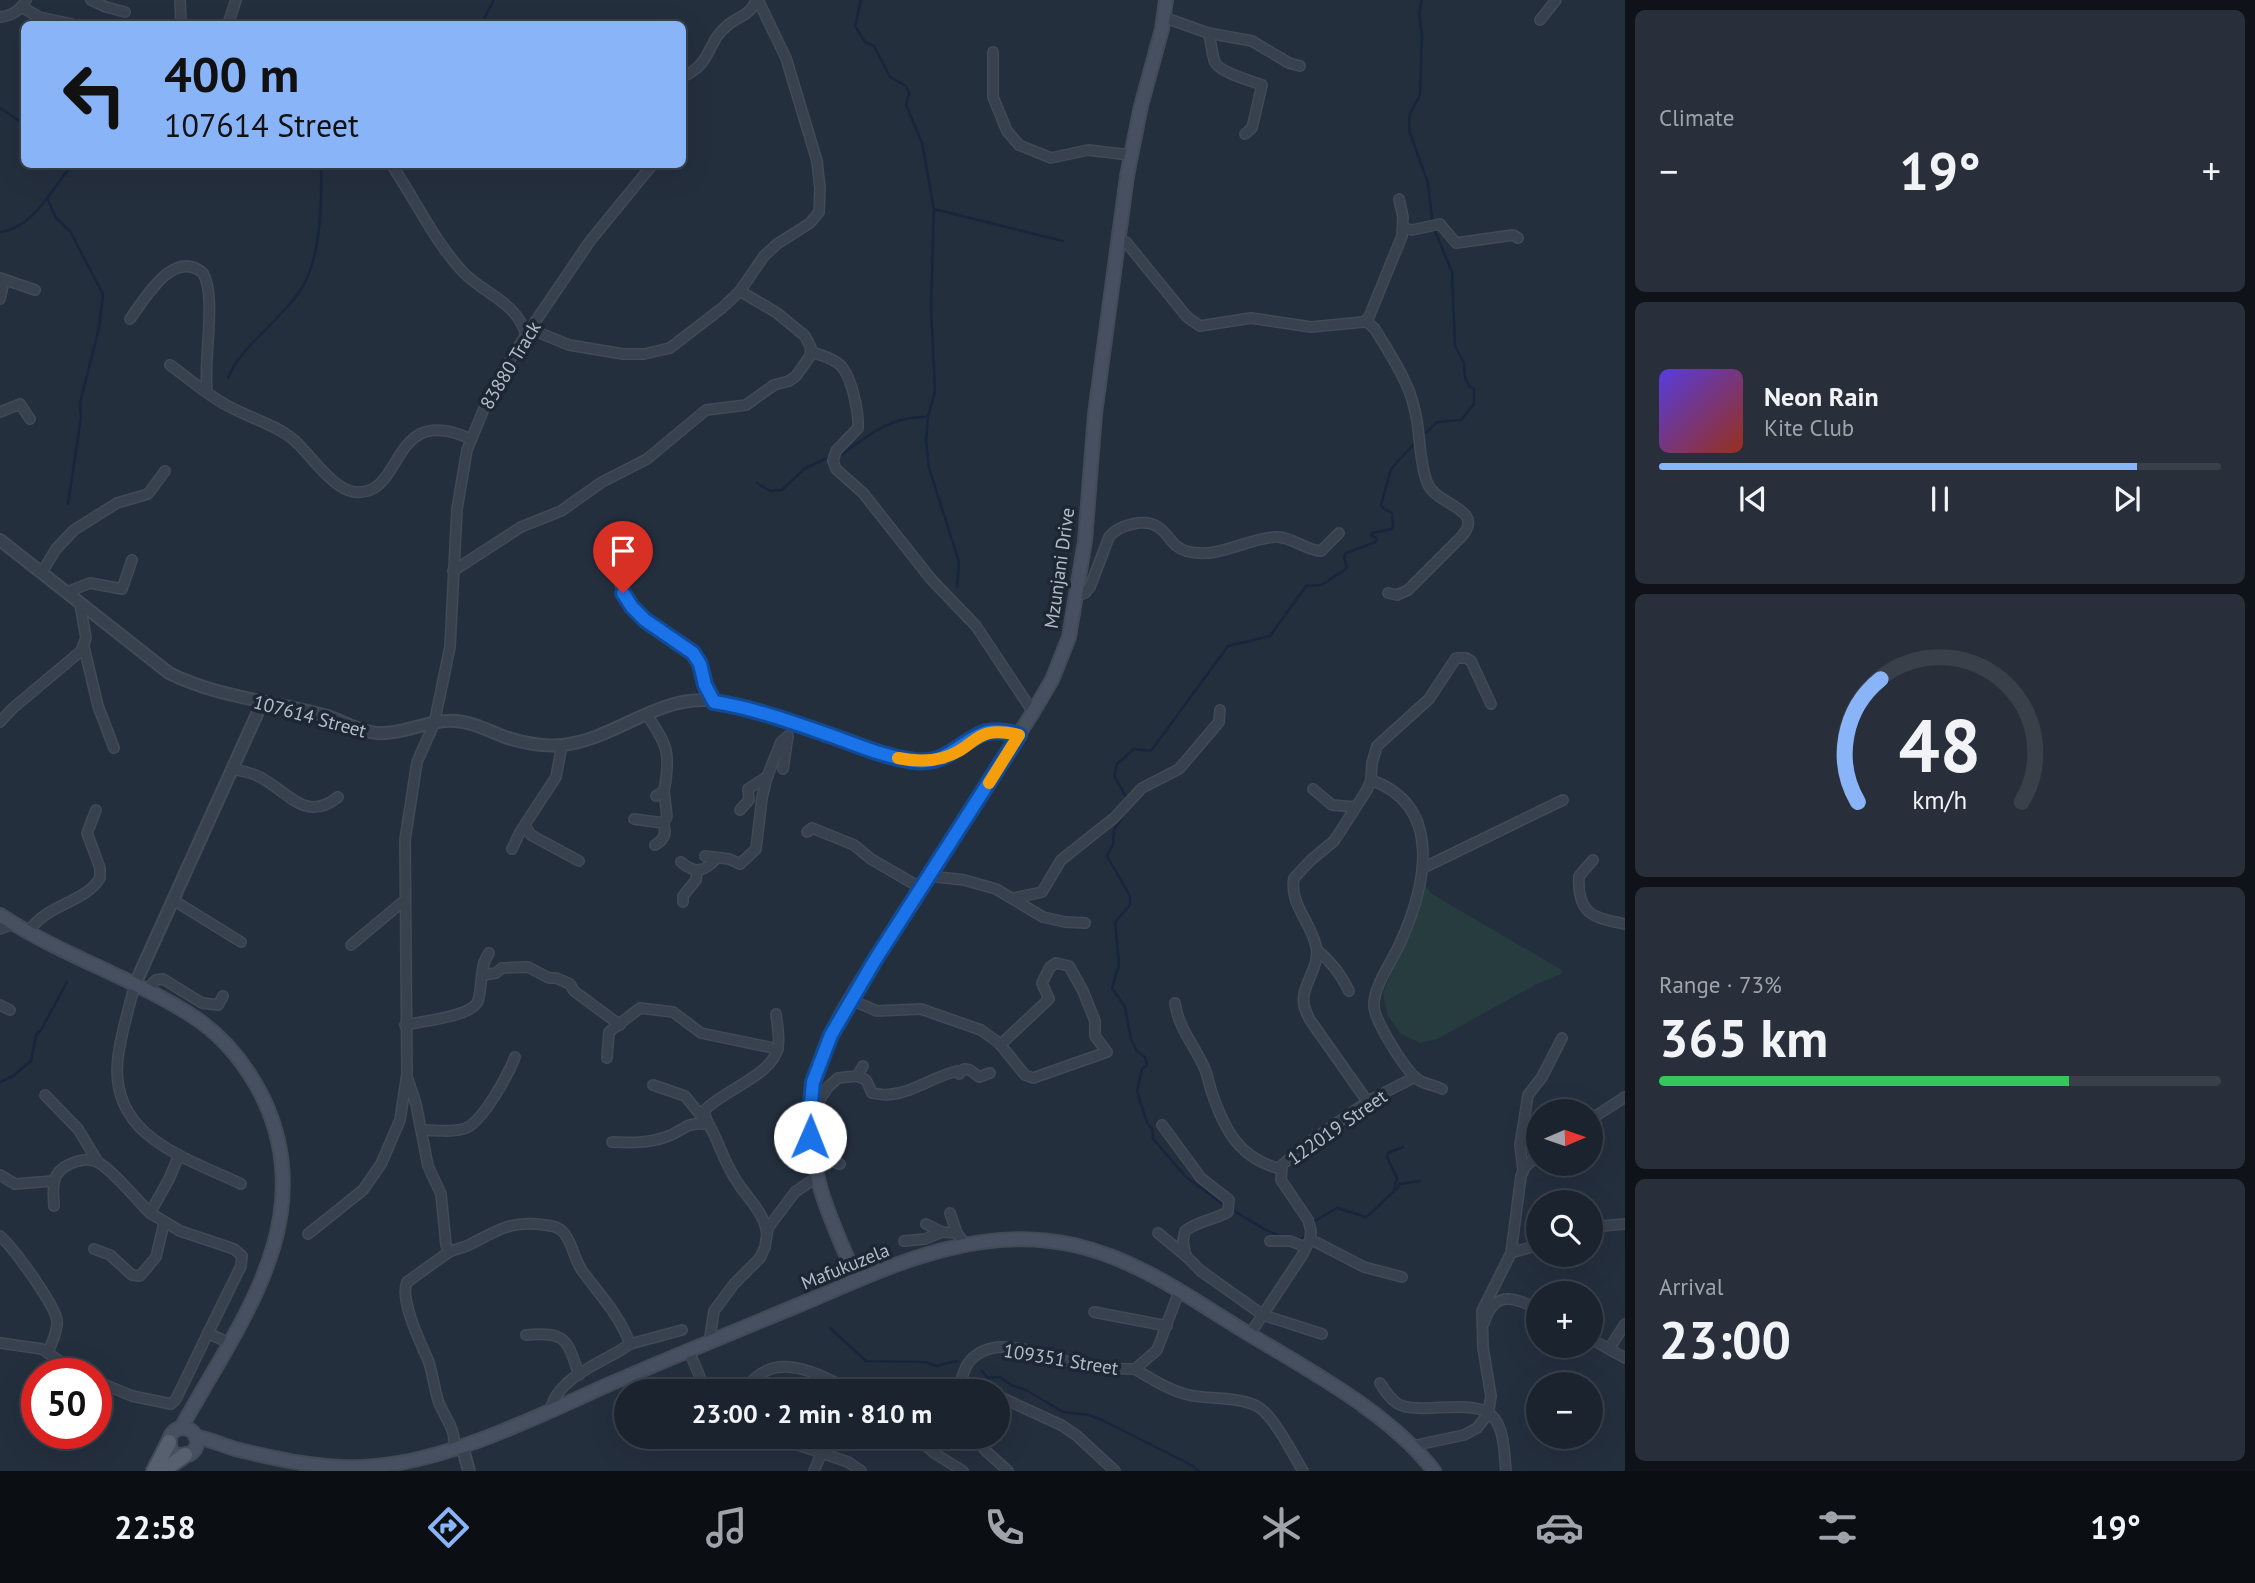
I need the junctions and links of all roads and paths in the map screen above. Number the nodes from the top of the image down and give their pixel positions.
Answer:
1 (91, 0) edge
2 (180, 0) edge
3 (236, 0) edge
4 (757, 0) edge
5 (1166, 0) edge
6 (1556, 0) edge
7 (24, 3) edge
8 (125, 12) dead end
9 (0, 17) edge
10 (1163, 17) junction
11 (1539, 20) dead end
12 (58, 21) edge
13 (181, 21) edge
14 (229, 21) edge
15 (1208, 33) junction
16 (993, 52) dead end
17 (1300, 66) dead end
18 (686, 75) edge
19 (1245, 134) dead end
20 (1130, 155) junction
21 (394, 168) edge
22 (650, 168) edge
23 (1399, 199) dead end
24 (1404, 228) junction
25 (1518, 238) dead end
26 (1118, 239) junction
27 (2, 279) edge
28 (35, 290) dead end
29 (740, 291) junction
30 (0, 299) edge
31 (130, 319) dead end
32 (1366, 321) junction
33 (528, 332) junction
34 (811, 352) junction
35 (170, 366) dead end
36 (206, 391) junction
37 (0, 412) edge
38 (30, 419) dead end
39 (471, 439) junction
40 (165, 471) dead end
41 (1339, 533) dead end
42 (0, 540) edge
43 (610, 543) dead end
44 (132, 560) dead end
45 (453, 570) junction
46 (42, 572) junction
47 (67, 592) junction
48 (1388, 593) dead end
49 (1077, 596) junction
50 (80, 604) junction
51 (84, 647) junction
52 (714, 702) junction
53 (262, 703) junction
54 (1491, 704) dead end
55 (1220, 710) dead end
56 (1033, 712) junction
57 (647, 715) junction
58 (0, 722) edge
59 (790, 723) junction
60 (435, 724) junction
61 (1019, 735) junction
62 (788, 736) junction
63 (562, 745) junction
64 (114, 748) dead end
65 (233, 769) junction
66 (783, 769) dead end
67 (768, 776) junction
68 (1371, 780) junction
69 (1313, 789) dead end
70 (338, 797) dead end
71 (1563, 800) dead end
72 (1354, 807) junction
73 (96, 810) dead end
74 (740, 810) dead end
75 (634, 819) dead end
76 (663, 823) junction
77 (525, 826) junction
78 (807, 832) dead end
79 (655, 845) dead end
80 (512, 849) dead end
81 (705, 856) dead end
82 (718, 858) junction
83 (1593, 860) dead end
84 (579, 861) dead end
85 (681, 862) dead end
86 (1423, 868) junction
87 (698, 871) junction
88 (929, 876) junction
89 (920, 888) junction
90 (1014, 898) junction
91 (173, 900) junction
92 (405, 900) junction
93 (683, 902) dead end
94 (0, 915) edge
95 (1085, 922) dead end
96 (13, 924) junction
97 (1625, 924) edge
98 (0, 929) edge
99 (29, 931) junction
100 (241, 942) dead end
101 (351, 945) dead end
102 (1317, 950) junction
103 (489, 953) dead end
104 (483, 975) junction
105 (141, 987) junction
106 (1349, 991) dead end
107 (223, 996) dead end
108 (851, 1000) junction
109 (1175, 1003) dead end
110 (0, 1005) edge
111 (10, 1010) dead end
112 (776, 1014) dead end
113 (405, 1025) junction
114 (620, 1025) junction
115 (1562, 1038) dead end
116 (1000, 1045) junction
117 (778, 1049) junction
118 (515, 1057) dead end
119 (607, 1058) dead end
120 (863, 1066) dead end
121 (990, 1073) dead end
122 (407, 1074) junction
123 (857, 1076) junction
124 (1415, 1077) junction
125 (653, 1084) dead end
126 (1442, 1089) dead end
127 (45, 1095) dead end
128 (1625, 1097) edge
129 (1370, 1100) junction
130 (1603, 1111) edge
131 (810, 1114) junction
132 (708, 1124) junction
133 (1162, 1125) dead end
134 (422, 1130) junction
135 (612, 1142) dead end
136 (811, 1145) junction
137 (179, 1155) junction
138 (98, 1162) junction
139 (839, 1164) dead end
140 (1526, 1167) edge
141 (1281, 1169) junction
142 (1523, 1170) junction
143 (0, 1175) edge
144 (817, 1177) junction
145 (53, 1181) junction
146 (241, 1184) dead end
147 (54, 1206) dead end
148 (150, 1213) junction
149 (950, 1213) dead end
150 (164, 1223) junction
151 (926, 1224) dead end
152 (1625, 1224) edge
153 (1603, 1226) edge
154 (942, 1232) junction
155 (1157, 1233) dead end
156 (308, 1234) dead end
157 (767, 1234) junction
158 (0, 1236) edge
159 (960, 1238) junction
160 (904, 1241) dead end
161 (1269, 1241) dead end
162 (1308, 1243) junction
163 (94, 1249) dead end
164 (1526, 1249) edge
165 (449, 1252) junction
166 (1511, 1253) junction
167 (1186, 1256) junction
168 (1402, 1277) dead end
169 (857, 1280) junction
170 (1180, 1289) junction
171 (1526, 1303) edge
172 (1094, 1312) dead end
173 (1263, 1315) junction
174 (1625, 1324) edge
175 (1167, 1325) junction
176 (682, 1330) dead end
177 (1482, 1331) junction
178 (208, 1334) junction
179 (1250, 1334) junction
180 (1322, 1334) dead end
181 (526, 1335) dead end
182 (0, 1343) edge
183 (709, 1343) junction
184 (231, 1344) junction
185 (630, 1344) junction
186 (1603, 1346) edge
187 (1609, 1349) junction
188 (689, 1351) junction
189 (48, 1353) junction
190 (55, 1358) edge
191 (1625, 1358) edge
192 (1135, 1369) junction
193 (579, 1375) junction
194 (701, 1379) edge
195 (752, 1379) edge
196 (826, 1379) edge
197 (962, 1379) edge
198 (1380, 1383) dead end
199 (112, 1388) edge
200 (1010, 1402) edge
201 (550, 1410) junction
202 (1488, 1413) junction
203 (190, 1432) junction
204 (169, 1442) junction
205 (1412, 1446) junction
206 (458, 1447) junction
207 (230, 1448) junction
208 (813, 1449) edge
209 (930, 1449) edge
210 (985, 1449) edge
211 (822, 1452) junction
212 (189, 1453) junction
213 (154, 1471) edge
214 (163, 1471) edge
215 (469, 1471) edge
216 (814, 1471) edge
217 (861, 1471) edge
218 (963, 1471) edge
219 (1006, 1471) edge
220 (1115, 1471) edge
221 (1304, 1471) edge
222 (1434, 1471) edge
223 (1506, 1471) edge

1 - 8 street
2 - 13 street
3 - 14 street
4 - 18 street
4 - 29 street
5 - 10 main road, Mzunjani Drive
6 - 11 street
7 - 9 street
7 - 12 street
10 - 15 street
10 - 20 main road, Mzunjani Drive
15 - 17 street
15 - 19 street
16 - 20 street
20 - 26 main road, Mzunjani Drive
21 - 33 street
22 - 33 street, 83880 Track
23 - 24 street
24 - 25 street
24 - 32 street
26 - 32 street
26 - 49 main road, Mzunjani Drive
27 - 28 street
27 - 30 street
29 - 33 street
29 - 34 street
31 - 36 street
32 - 48 street
33 - 39 street, 83880 Track
34 - 45 street
34 - 56 street
35 - 36 street
36 - 39 street
37 - 38 street
39 - 45 street, 83880 Track
40 - 46 street
41 - 49 street
42 - 46 street, 107614 Street
43 - 52 street
44 - 47 street
45 - 60 street, 83880 Track
46 - 47 street, 107614 Street
47 - 50 street, 107614 Street
49 - 56 main road, Mzunjani Drive
50 - 51 street
50 - 53 street, 107614 Street
51 - 58 street
51 - 64 street
52 - 57 street, 107614 Street
52 - 59 street, 107614 Street
53 - 60 street, 107614 Street
53 - 65 street
54 - 68 street
55 - 90 street
56 - 61 main road, Mzunjani Drive
57 - 63 street, 107614 Street
57 - 76 street
59 - 61 street, 107614 Street
59 - 62 street
60 - 63 street, 107614 Street
60 - 92 street, 83880 Track
61 - 88 main road, Mzunjani Drive
62 - 66 street
62 - 67 street
63 - 77 street
65 - 70 street
65 - 91 street
67 - 74 street
67 - 82 street
68 - 72 street
68 - 86 street
69 - 72 street
71 - 86 street
72 - 102 street
73 - 99 street
75 - 76 street
76 - 79 street
77 - 80 street
77 - 84 street
78 - 89 street
81 - 82 street
82 - 87 street
83 - 97 street
85 - 87 street
86 - 124 street
87 - 93 street
88 - 89 main road, Mzunjani Drive
88 - 90 street
89 - 108 main road, Mzunjani Drive
90 - 95 street
91 - 100 street
91 - 105 street
92 - 101 street
92 - 113 street, 83880 Track
94 - 96 main road
96 - 98 street
96 - 99 main road
99 - 105 main road
102 - 106 street
102 - 129 street
103 - 104 street
104 - 113 street
104 - 114 street
105 - 107 street
105 - 137 street
105 - 184 main road
108 - 116 street
108 - 131 main road, Mzunjani Drive
109 - 141 street
110 - 111 street
112 - 117 street
113 - 122 street, 83880 Track
114 - 117 street
114 - 119 street
115 - 142 street
116 - 116 street
117 - 132 street
118 - 134 street
120 - 123 street
121 - 123 street
122 - 134 street
122 - 156 street
123 - 131 street
124 - 126 street
124 - 129 street, 122019 Street
125 - 132 street
127 - 138 street
128 - 130 street
129 - 141 street, 122019 Street
131 - 136 main road, Mzunjani Drive
132 - 135 street
132 - 157 street
133 - 167 street
134 - 165 street
136 - 139 street
136 - 144 main road, Mzunjani Drive
137 - 146 street
137 - 148 street
138 - 145 street
138 - 148 street
140 - 142 street
141 - 162 street, 122019 Street
142 - 166 street
143 - 145 street
144 - 157 street
144 - 169 main road, Mzunjani Drive
145 - 147 street
148 - 150 street
149 - 159 street
150 - 163 street
150 - 178 street
151 - 154 street
152 - 153 street
154 - 159 street
154 - 160 street
155 - 167 street
157 - 183 street
158 - 189 street
159 - 169 main road, Mafukuzela
159 - 170 main road, Mafukuzela
161 - 162 street
162 - 168 street
162 - 173 street
164 - 166 street
165 - 185 street
165 - 206 street
166 - 177 street
167 - 173 street
169 - 183 main road, Mafukuzela
170 - 175 street, 109351 Street
170 - 179 main road, Mafukuzela
171 - 177 street
172 - 175 street
173 - 179 street
173 - 180 street
174 - 187 street
175 - 192 street, 109351 Street
176 - 185 street
177 - 202 street
178 - 184 street
178 - 199 street
179 - 205 main road, Mafukuzela
181 - 193 street
182 - 189 street
183 - 188 main road, Mafukuzela
184 - 203 main road
185 - 193 street
186 - 187 street
187 - 191 street
188 - 194 street
188 - 201 main road, Mafukuzela
189 - 190 street
192 - 197 street, 109351 Street
192 - 221 street
193 - 201 street
195 - 196 street
198 - 202 street
200 - 220 street
201 - 206 main road, Mafukuzela
202 - 205 street
202 - 223 street
203 - 204 main road
203 - 207 main road
203 - 212 main road
204 - 212 main road
204 - 213 main road
205 - 222 main road, Mafukuzela
206 - 207 main road, Mafukuzela
206 - 215 street
207 - 212 main road
208 - 211 street
209 - 218 street
210 - 219 street
211 - 216 street
211 - 217 street
212 - 214 main road

